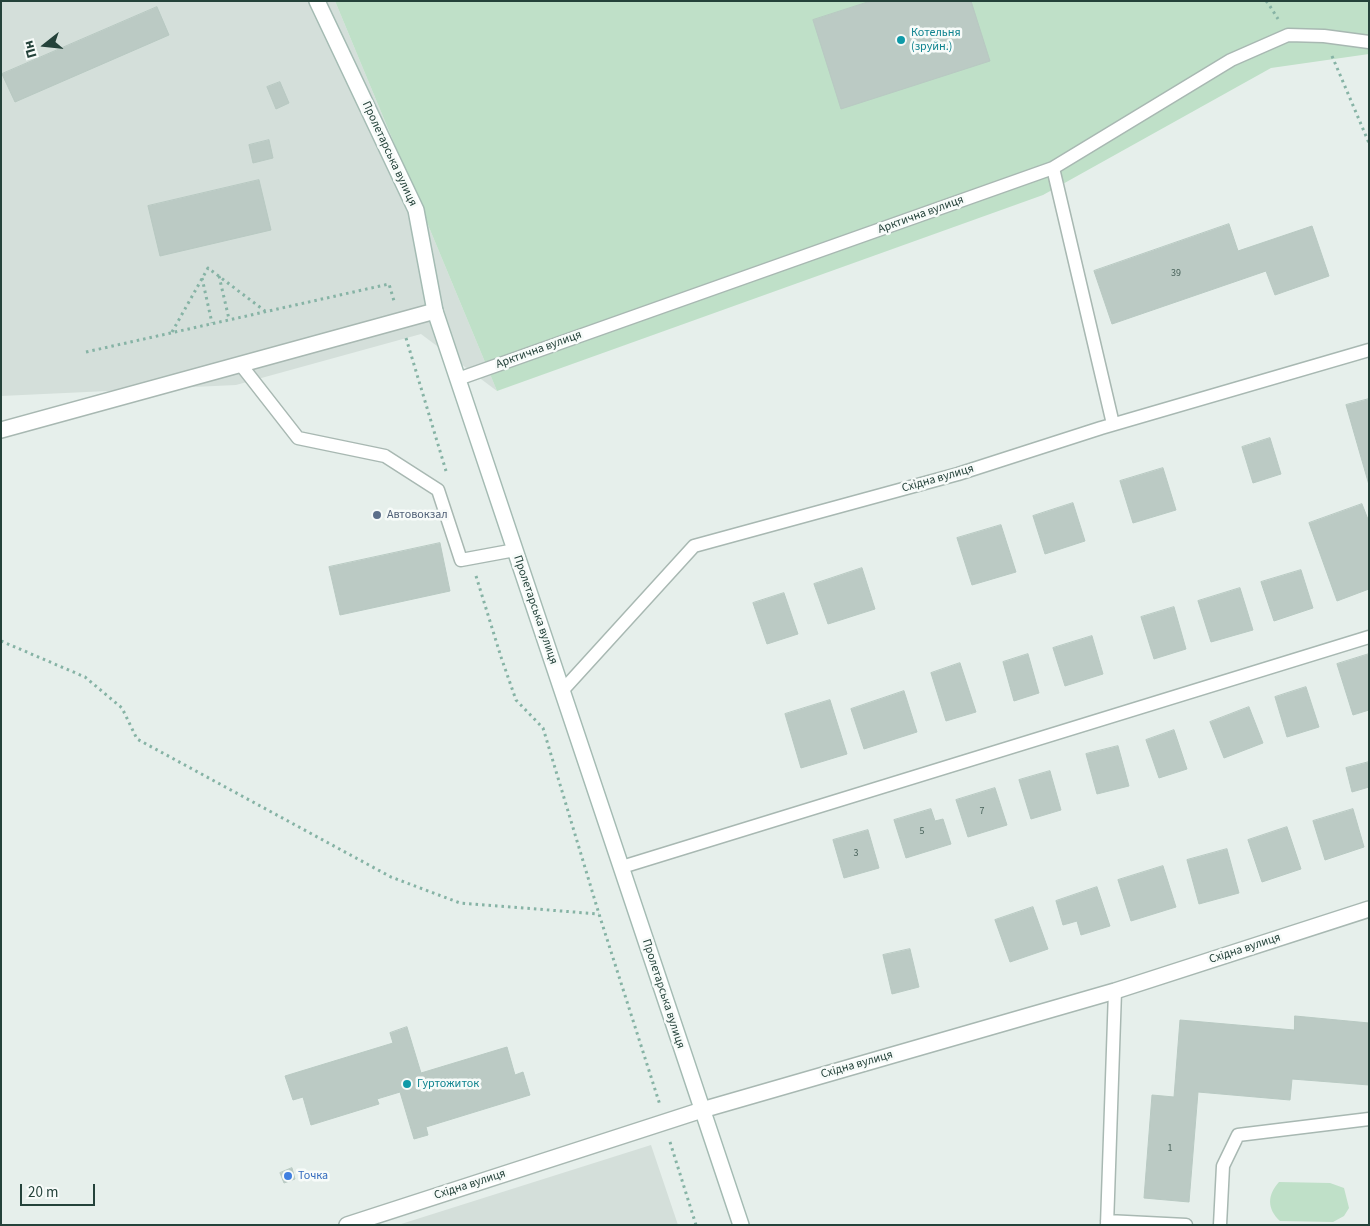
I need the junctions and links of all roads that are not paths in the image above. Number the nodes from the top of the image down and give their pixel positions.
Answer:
1 (317, 1) edge
2 (1369, 42) edge
3 (1053, 168) junction
4 (435, 311) junction
5 (1369, 350) edge
6 (240, 365) junction
7 (458, 379) junction
8 (1113, 424) junction
9 (1, 430) edge
10 (515, 550) junction
11 (1369, 637) edge
12 (562, 692) junction
13 (622, 867) junction
14 (1369, 909) edge
15 (1115, 991) junction
16 (702, 1110) junction
17 (1369, 1119) edge
18 (1107, 1223) edge
19 (347, 1225) edge
20 (741, 1225) edge
21 (1186, 1225) edge
22 (1220, 1225) edge

1 - 4 street, Пролетарська вулиця
2 - 3 lane, Арктична вулиця
3 - 7 lane, Арктична вулиця
3 - 8 lane
4 - 6 street
4 - 7 street, Пролетарська вулиця
5 - 8 lane, Східна вулиця
6 - 9 street
6 - 10 lane
7 - 10 street, Пролетарська вулиця
8 - 12 lane, Східна вулиця
10 - 12 street, Пролетарська вулиця
11 - 13 lane
12 - 13 street, Пролетарська вулиця
13 - 16 street, Пролетарська вулиця
14 - 15 street, Східна вулиця
15 - 16 street, Східна вулиця
15 - 18 lane
16 - 19 street, Східна вулиця
16 - 20 street, Пролетарська вулиця
17 - 22 lane
18 - 21 lane

